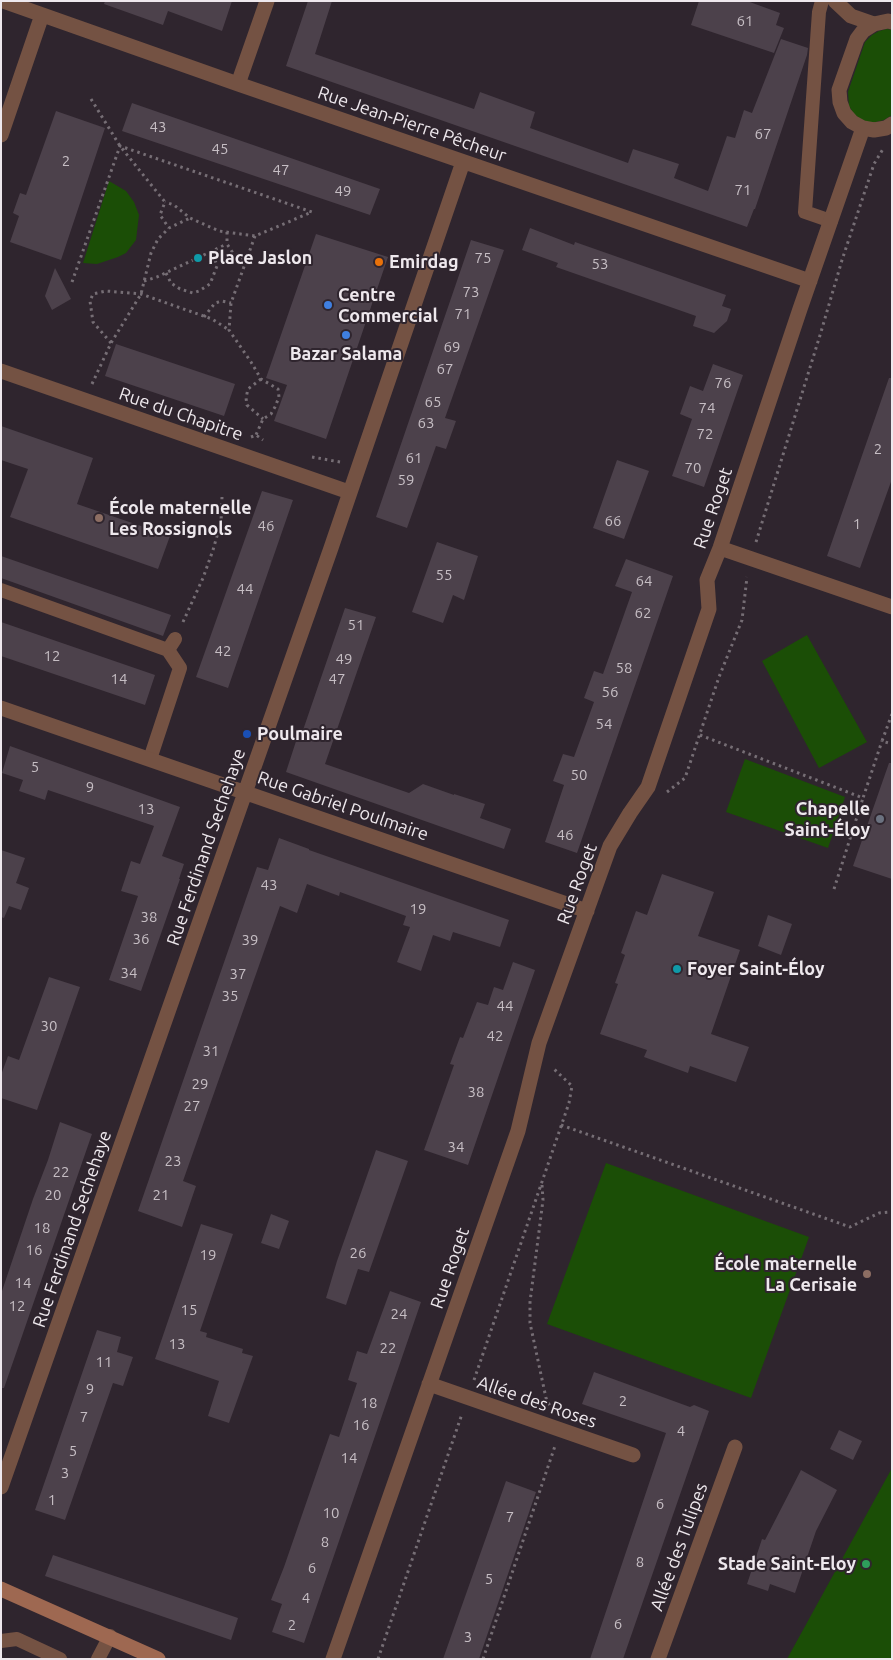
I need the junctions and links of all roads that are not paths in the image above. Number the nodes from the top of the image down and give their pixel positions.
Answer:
1 (3, 1) edge
2 (267, 1) edge
3 (822, 1) edge
4 (835, 1) edge
5 (42, 15) junction
6 (892, 22) edge
7 (874, 24) junction
8 (238, 84) junction
9 (892, 124) edge
10 (863, 128) junction
11 (1, 135) edge
12 (462, 162) junction
13 (831, 222) junction
14 (810, 281) junction
15 (1, 371) edge
16 (349, 492) junction
17 (720, 548) junction
18 (1, 590) edge
19 (892, 607) edge
20 (1, 708) edge
21 (150, 759) junction
22 (245, 792) junction
23 (587, 910) junction
24 (429, 1384) junction
25 (735, 1447) dead end
26 (633, 1455) dead end
27 (1, 1487) edge
28 (1, 1589) edge
29 (110, 1636) junction
30 (1, 1641) edge
31 (60, 1659) edge
32 (98, 1659) edge
33 (158, 1659) edge
34 (333, 1659) edge
35 (658, 1659) edge

1 - 5 street, Rue Jean-Pierre Pêcheur
2 - 8 street
3 - 13 lane
4 - 7 street
5 - 8 street, Rue Jean-Pierre Pêcheur
5 - 11 street
6 - 7 street
7 - 10 street
8 - 12 street, Rue Jean-Pierre Pêcheur
9 - 10 street
10 - 13 street, Rue Roget
12 - 14 street, Rue Jean-Pierre Pêcheur
12 - 16 street, Rue Ferdinand Sechehaye
13 - 14 street, Rue Roget
14 - 17 street, Rue Roget
15 - 16 street, Rue du Chapitre
16 - 22 street, Rue Ferdinand Sechehaye
17 - 19 street
17 - 23 street, Rue Roget
18 - 21 lane
20 - 21 street, Rue Gabriel Poulmaire
21 - 22 street, Rue Gabriel Poulmaire
22 - 23 street, Rue Gabriel Poulmaire
22 - 27 street, Rue Ferdinand Sechehaye
23 - 24 street, Rue Roget
24 - 26 street, Allée des Roses
24 - 34 street, Rue Roget
25 - 35 street, Allée des Tulipes
28 - 29 street
29 - 32 lane
29 - 33 street
30 - 31 lane

